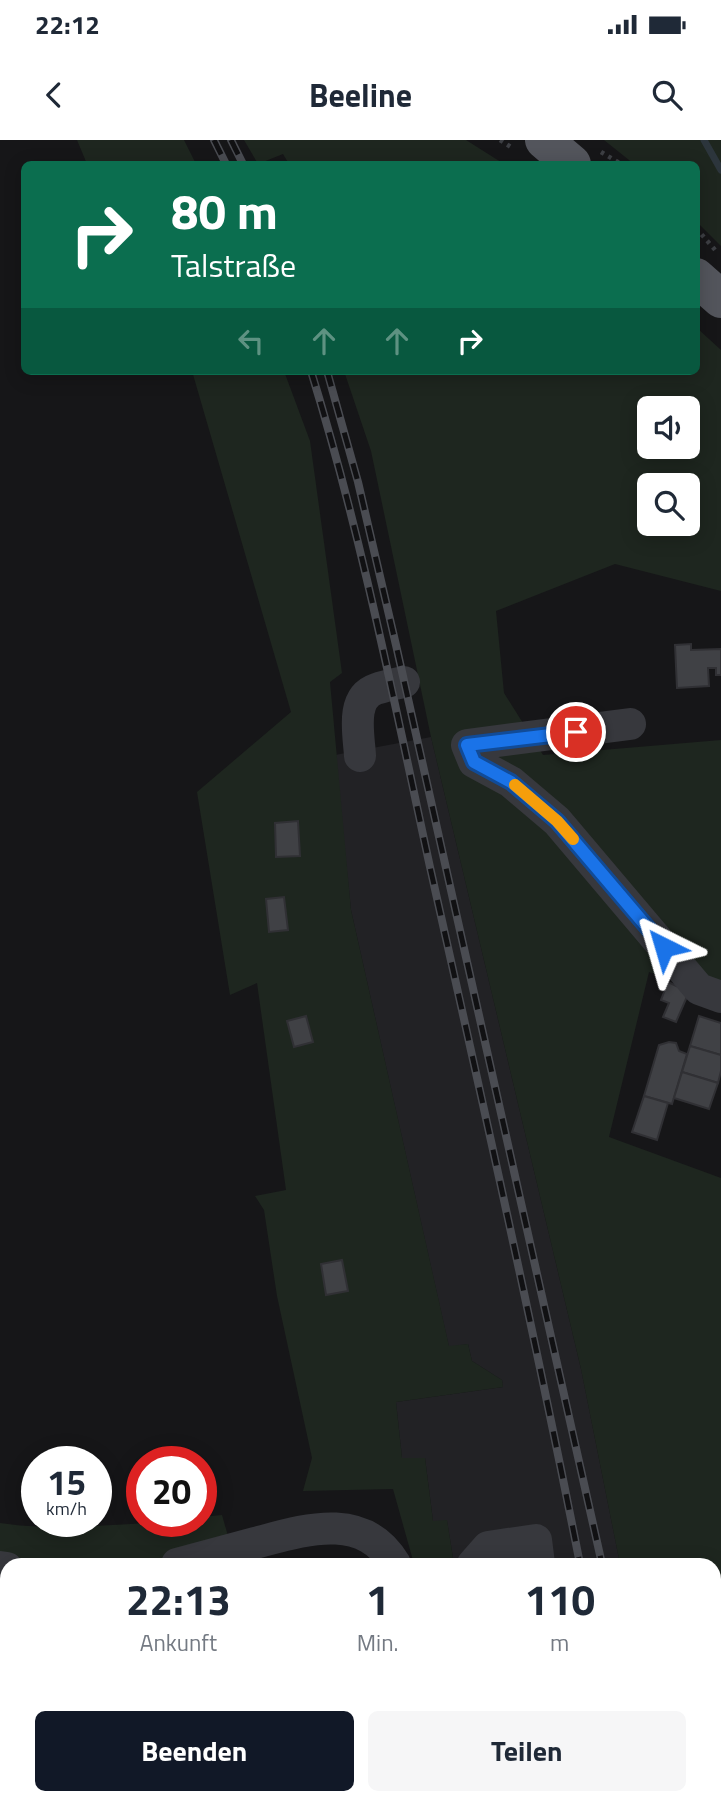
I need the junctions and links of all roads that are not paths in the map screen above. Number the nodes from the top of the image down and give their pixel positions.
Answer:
1 (544, 140) edge
2 (568, 161) edge
3 (700, 281) edge
4 (721, 299) edge
5 (404, 682) dead end
6 (630, 724) dead end
7 (360, 756) dead end
8 (721, 997) edge
9 (200, 1558) edge
10 (391, 1558) edge
11 (478, 1558) edge
12 (538, 1558) edge

1 - 2 main road
3 - 4 main road
5 - 7 street
6 - 8 street
9 - 10 street
11 - 12 street

